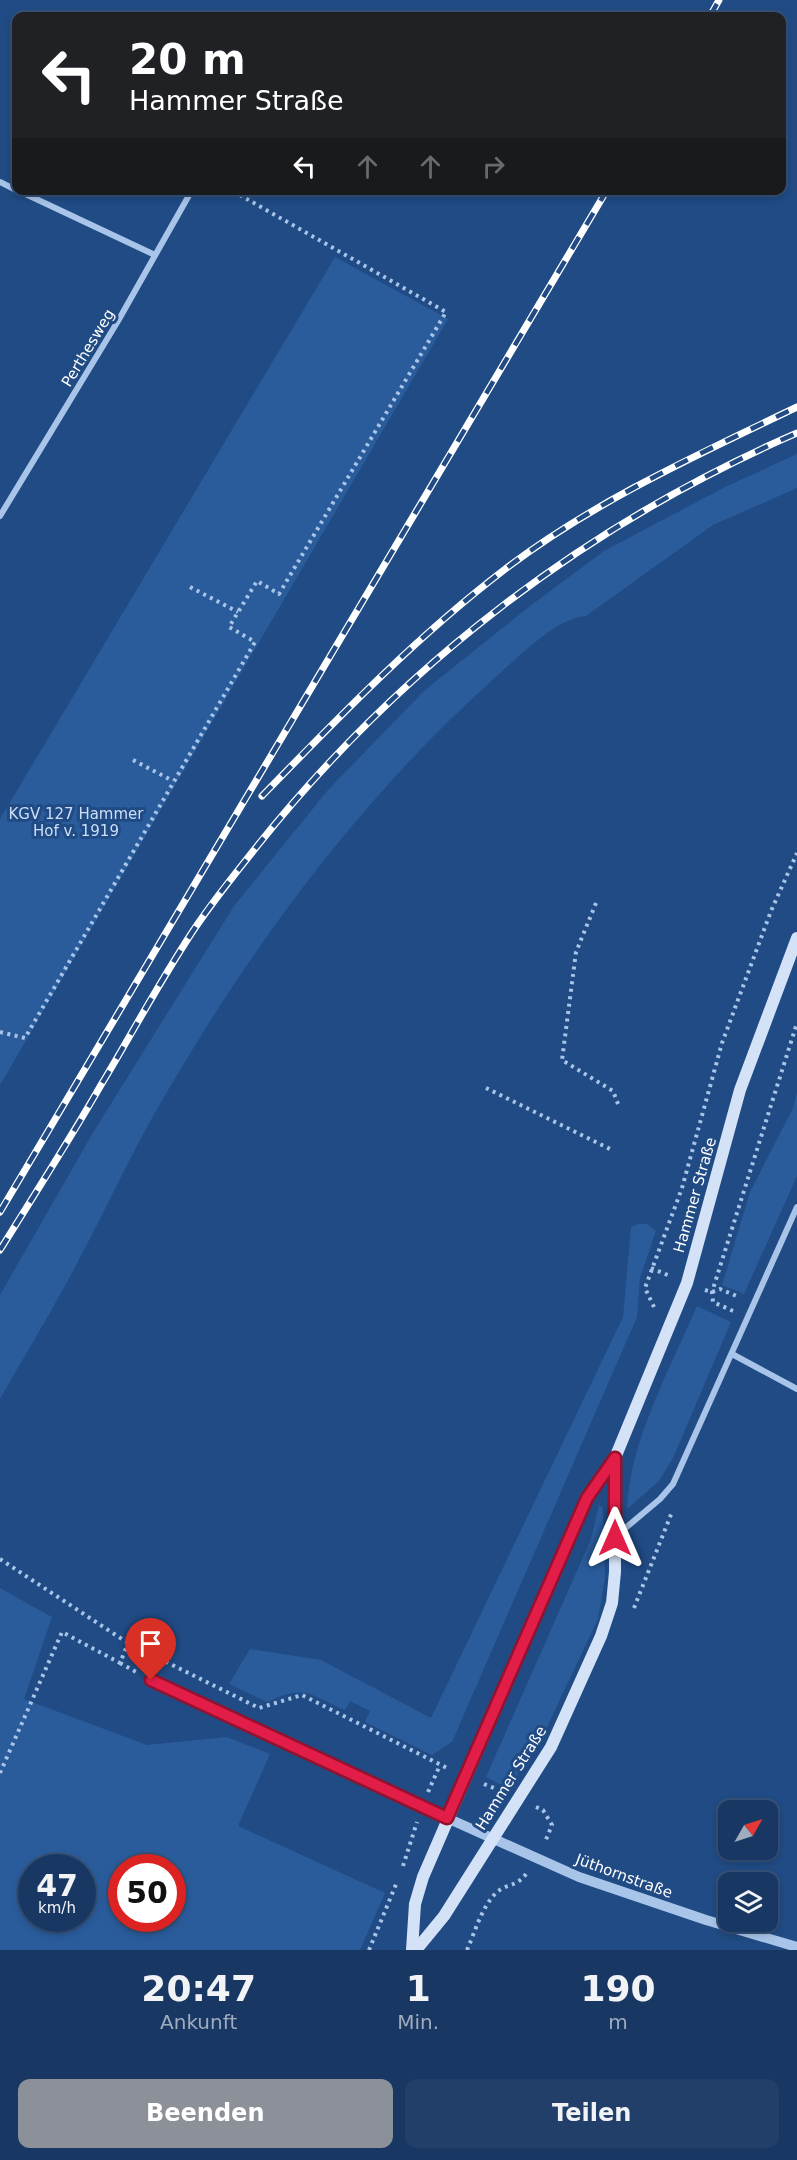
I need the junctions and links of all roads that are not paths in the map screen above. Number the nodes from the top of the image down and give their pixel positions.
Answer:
1 (28, 195) edge
2 (189, 195) edge
3 (155, 255) junction
4 (0, 516) edge
5 (797, 938) edge
6 (797, 1207) edge
7 (732, 1354) junction
8 (797, 1389) edge
9 (615, 1458) junction
10 (615, 1538) junction
11 (151, 1680) dead end
12 (447, 1818) junction
13 (492, 1838) junction
14 (797, 1947) edge
15 (414, 1950) edge

1 - 3 street
2 - 3 street, Perthesweg
3 - 4 street, Perthesweg
5 - 9 main road, Hammer Straße
6 - 7 street
7 - 8 street
7 - 10 street
9 - 10 main road, Hammer Straße
9 - 12 main road, Hammer Straße
10 - 13 main road, Hammer Straße
11 - 12 street
12 - 13 street, Jüthornstraße
12 - 15 main road, Hammer Straße
13 - 14 street, Jüthornstraße
13 - 15 main road, Hammer Straße

